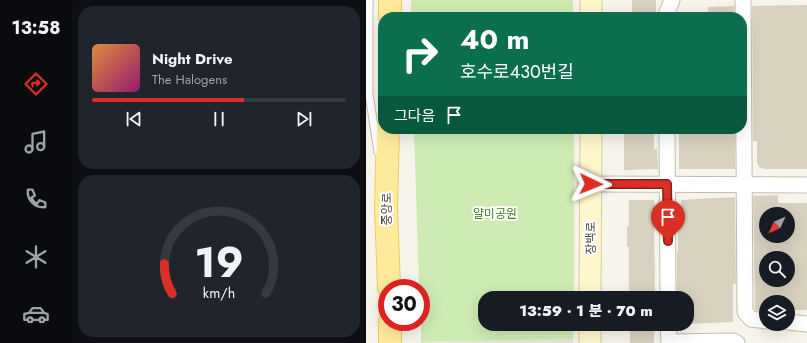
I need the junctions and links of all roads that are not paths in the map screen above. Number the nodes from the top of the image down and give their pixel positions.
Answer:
1 (369, 0) edge
2 (390, 0) edge
3 (591, 0) edge
4 (672, 0) edge
5 (743, 0) edge
6 (390, 12) edge
7 (591, 12) edge
8 (667, 12) edge
9 (743, 12) edge
10 (388, 134) edge
11 (591, 134) edge
12 (667, 134) edge
13 (744, 134) edge
14 (591, 184) junction
15 (667, 184) junction
16 (745, 185) junction
17 (807, 185) edge
18 (386, 208) junction
19 (389, 279) edge
20 (590, 291) edge
21 (668, 291) edge
22 (759, 321) edge
23 (795, 323) edge
24 (807, 324) edge
25 (390, 331) edge
26 (590, 331) edge
27 (668, 331) edge
28 (669, 342) edge
29 (390, 343) edge
30 (590, 343) edge
31 (737, 343) edge

1 - 18 lane
2 - 6 main road
3 - 7 street
4 - 8 street
5 - 9 street
10 - 18 main road, 중앙로
11 - 14 street, 장백로
12 - 15 street
13 - 16 street
14 - 15 street
14 - 20 street, 장백로
15 - 16 street
15 - 21 street
16 - 17 street
16 - 22 street
18 - 19 main road, 중앙로
23 - 24 street
25 - 29 main road
26 - 30 street
27 - 28 street
28 - 31 street

